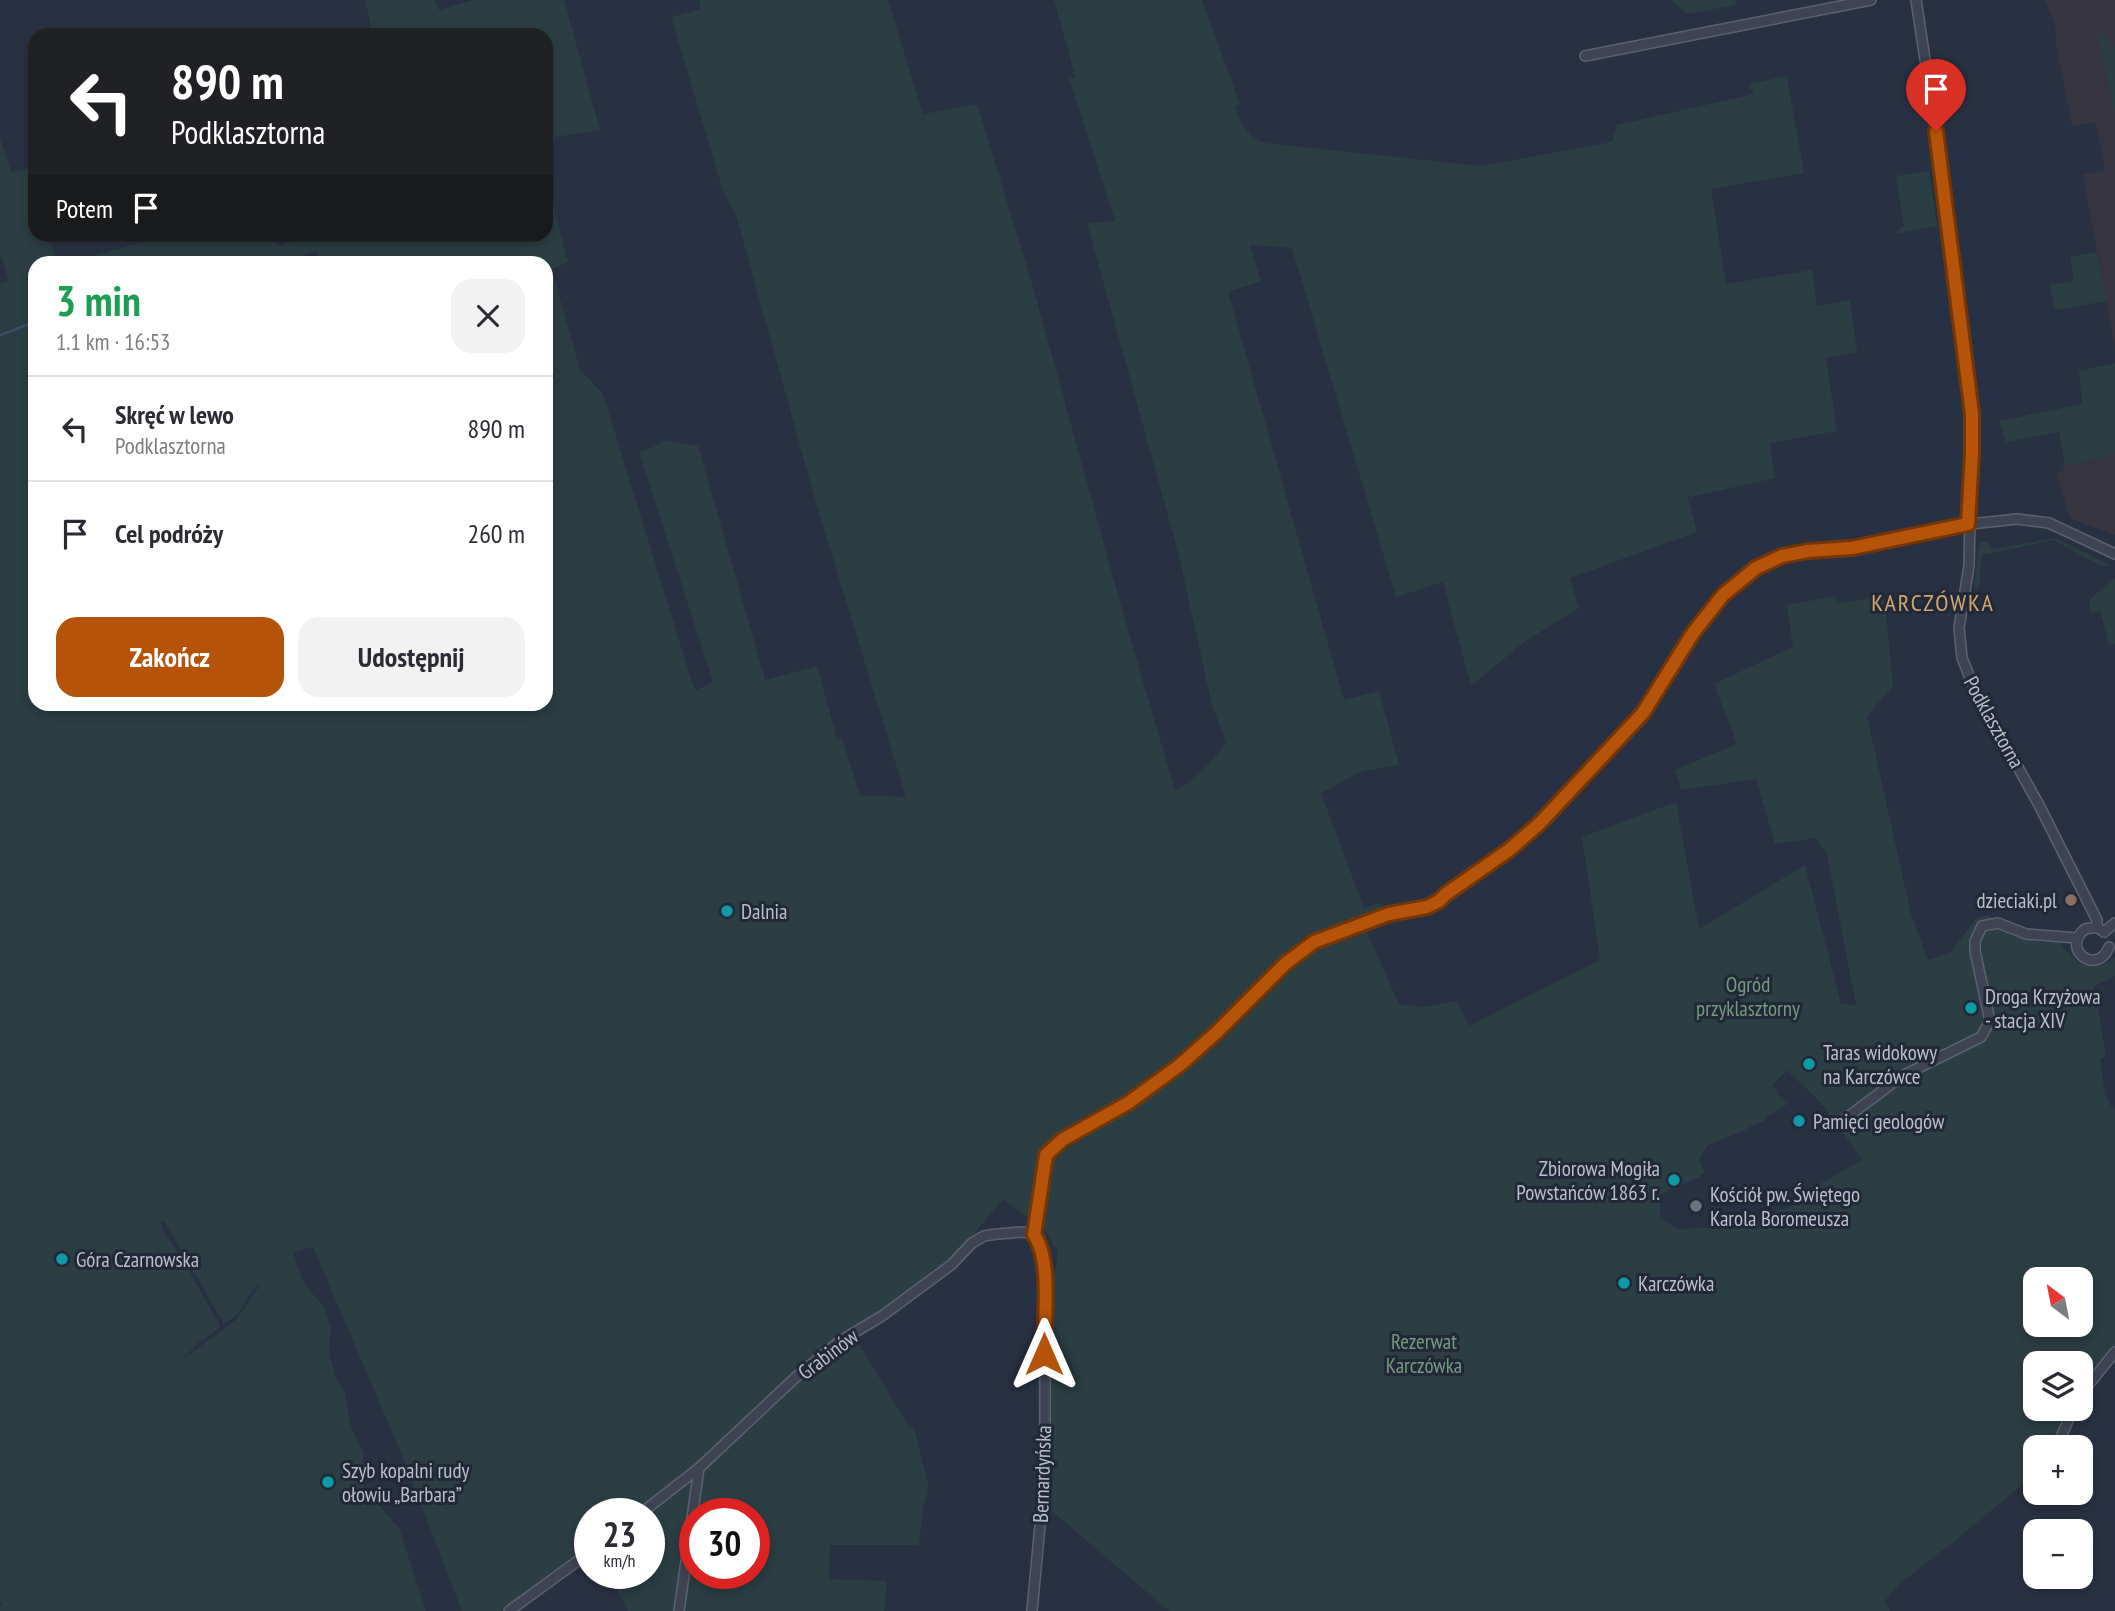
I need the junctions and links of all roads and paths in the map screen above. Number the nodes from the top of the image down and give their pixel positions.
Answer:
1 (1871, 0) edge
2 (1916, 0) edge
3 (1585, 56) dead end
4 (1968, 524) junction
5 (2115, 554) edge
6 (2115, 923) edge
7 (2100, 929) junction
8 (2077, 938) junction
9 (2112, 949) edge
10 (1837, 1125) dead end
11 (1034, 1235) junction
12 (2115, 1352) edge
13 (2093, 1379) edge
14 (699, 1468) junction
15 (660, 1498) edge
16 (574, 1564) edge
17 (509, 1611) edge
18 (679, 1611) edge
19 (1032, 1611) edge

1 - 3 street
2 - 4 street, Podklasztorna
4 - 5 street, Bernardyńska
4 - 7 street, Podklasztorna
4 - 11 street, Bernardyńska
6 - 7 street
7 - 8 street
7 - 9 street, Podklasztorna
8 - 9 street
8 - 10 street
11 - 14 street, Grabinów
11 - 19 street, Bernardyńska
12 - 13 street
14 - 15 street, Grabinów
14 - 18 street
16 - 17 street

